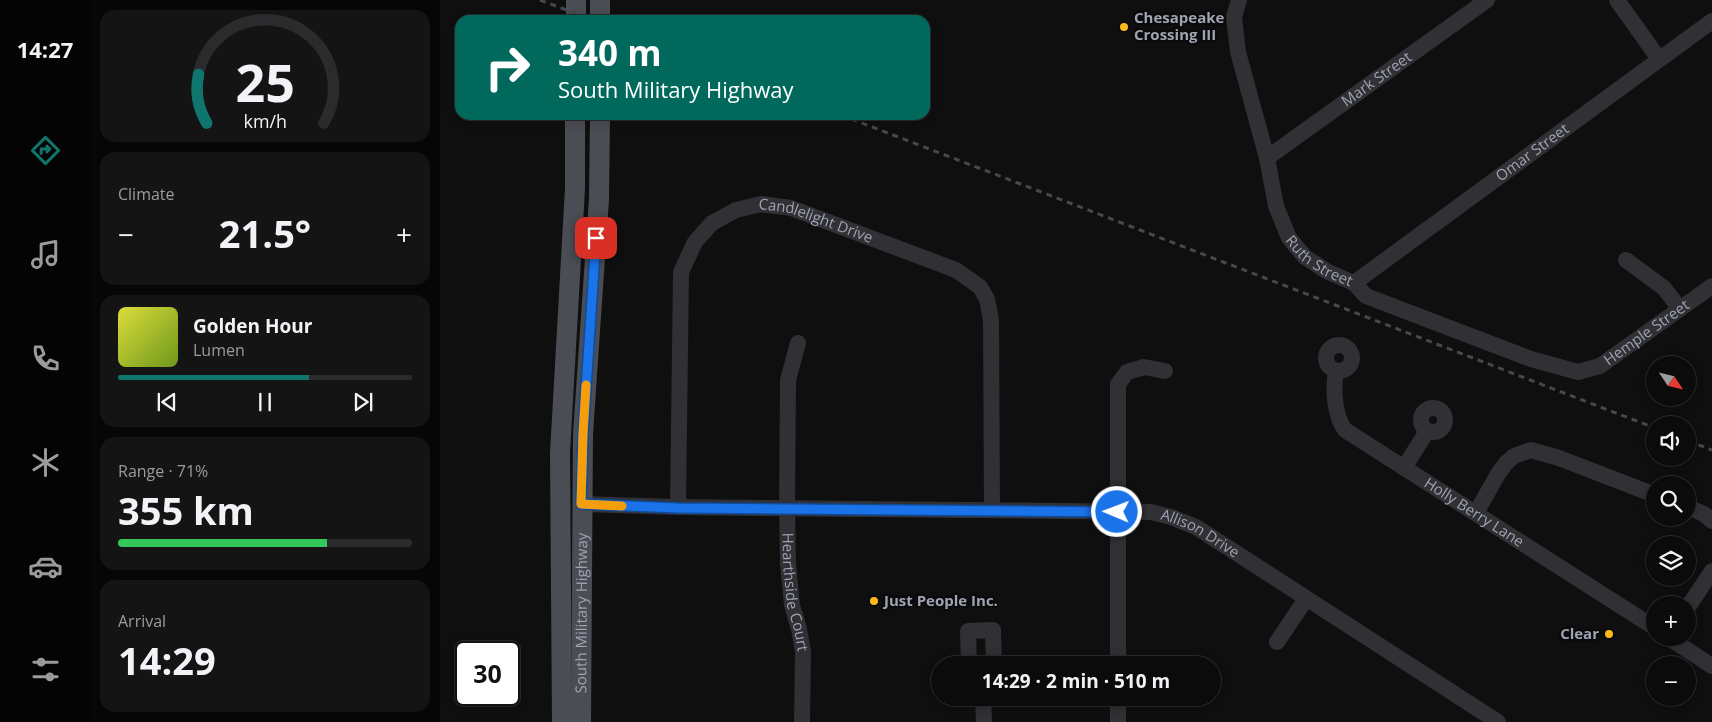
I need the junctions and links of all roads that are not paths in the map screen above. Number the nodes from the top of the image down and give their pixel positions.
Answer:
1 (576, 0) edge
2 (600, 0) edge
3 (1239, 0) edge
4 (1487, 0) edge
5 (1617, 0) edge
6 (576, 15) edge
7 (600, 15) edge
8 (1712, 21) edge
9 (1659, 59) junction
10 (575, 120) edge
11 (600, 120) edge
12 (1267, 158) junction
13 (1626, 260) dead end
14 (1354, 283) junction
15 (1712, 286) edge
16 (1680, 310) junction
17 (798, 343) dead end
18 (1164, 371) dead end
19 (1336, 371) dead end
20 (1578, 372) joint
21 (1427, 431) dead end
22 (1404, 468) junction
23 (1646, 492) edge
24 (581, 504) junction
25 (678, 508) junction
26 (787, 508) junction
27 (992, 510) junction
28 (1696, 510) edge
29 (1117, 512) junction
30 (1476, 513) junction
31 (1712, 521) edge
32 (1712, 571) edge
33 (1695, 596) edge
34 (1306, 599) junction
35 (1646, 622) edge
36 (1277, 642) dead end
37 (1681, 646) edge
38 (968, 656) edge
39 (994, 656) edge
40 (1118, 656) edge
41 (1712, 666) edge
42 (983, 706) edge
43 (1118, 706) edge
44 (562, 722) edge
45 (581, 722) edge
46 (802, 722) edge
47 (984, 722) edge
48 (1118, 722) edge
49 (1498, 722) edge

1 - 6 main road
2 - 7 main road
3 - 12 street, Ruth Street
4 - 12 street, Mark Street
5 - 9 street
8 - 9 street, Omar Street
9 - 14 street, Omar Street
10 - 44 main road, South Military Highway
11 - 24 main road, South Military Highway
12 - 14 street, Ruth Street
13 - 16 street
14 - 20 street, Ruth Street
15 - 16 street, Hemple Street
16 - 20 street, Hemple Street
17 - 26 street, Hearthside Court
18 - 29 street
19 - 22 street, Holly Berry Lane
21 - 22 street
22 - 30 street, Holly Berry Lane
23 - 30 street
24 - 25 street, Allison Drive
24 - 45 main road, South Military Highway
25 - 26 street, Allison Drive
25 - 27 street, Candlelight Drive
26 - 27 street, Allison Drive
26 - 46 street, Hearthside Court
27 - 29 street, Allison Drive
28 - 31 street
29 - 34 street, Allison Drive
29 - 40 street
30 - 35 street, Holly Berry Lane
32 - 33 street
34 - 36 street
34 - 49 street, Allison Drive
37 - 41 street
38 - 39 street
42 - 47 street
43 - 48 street

